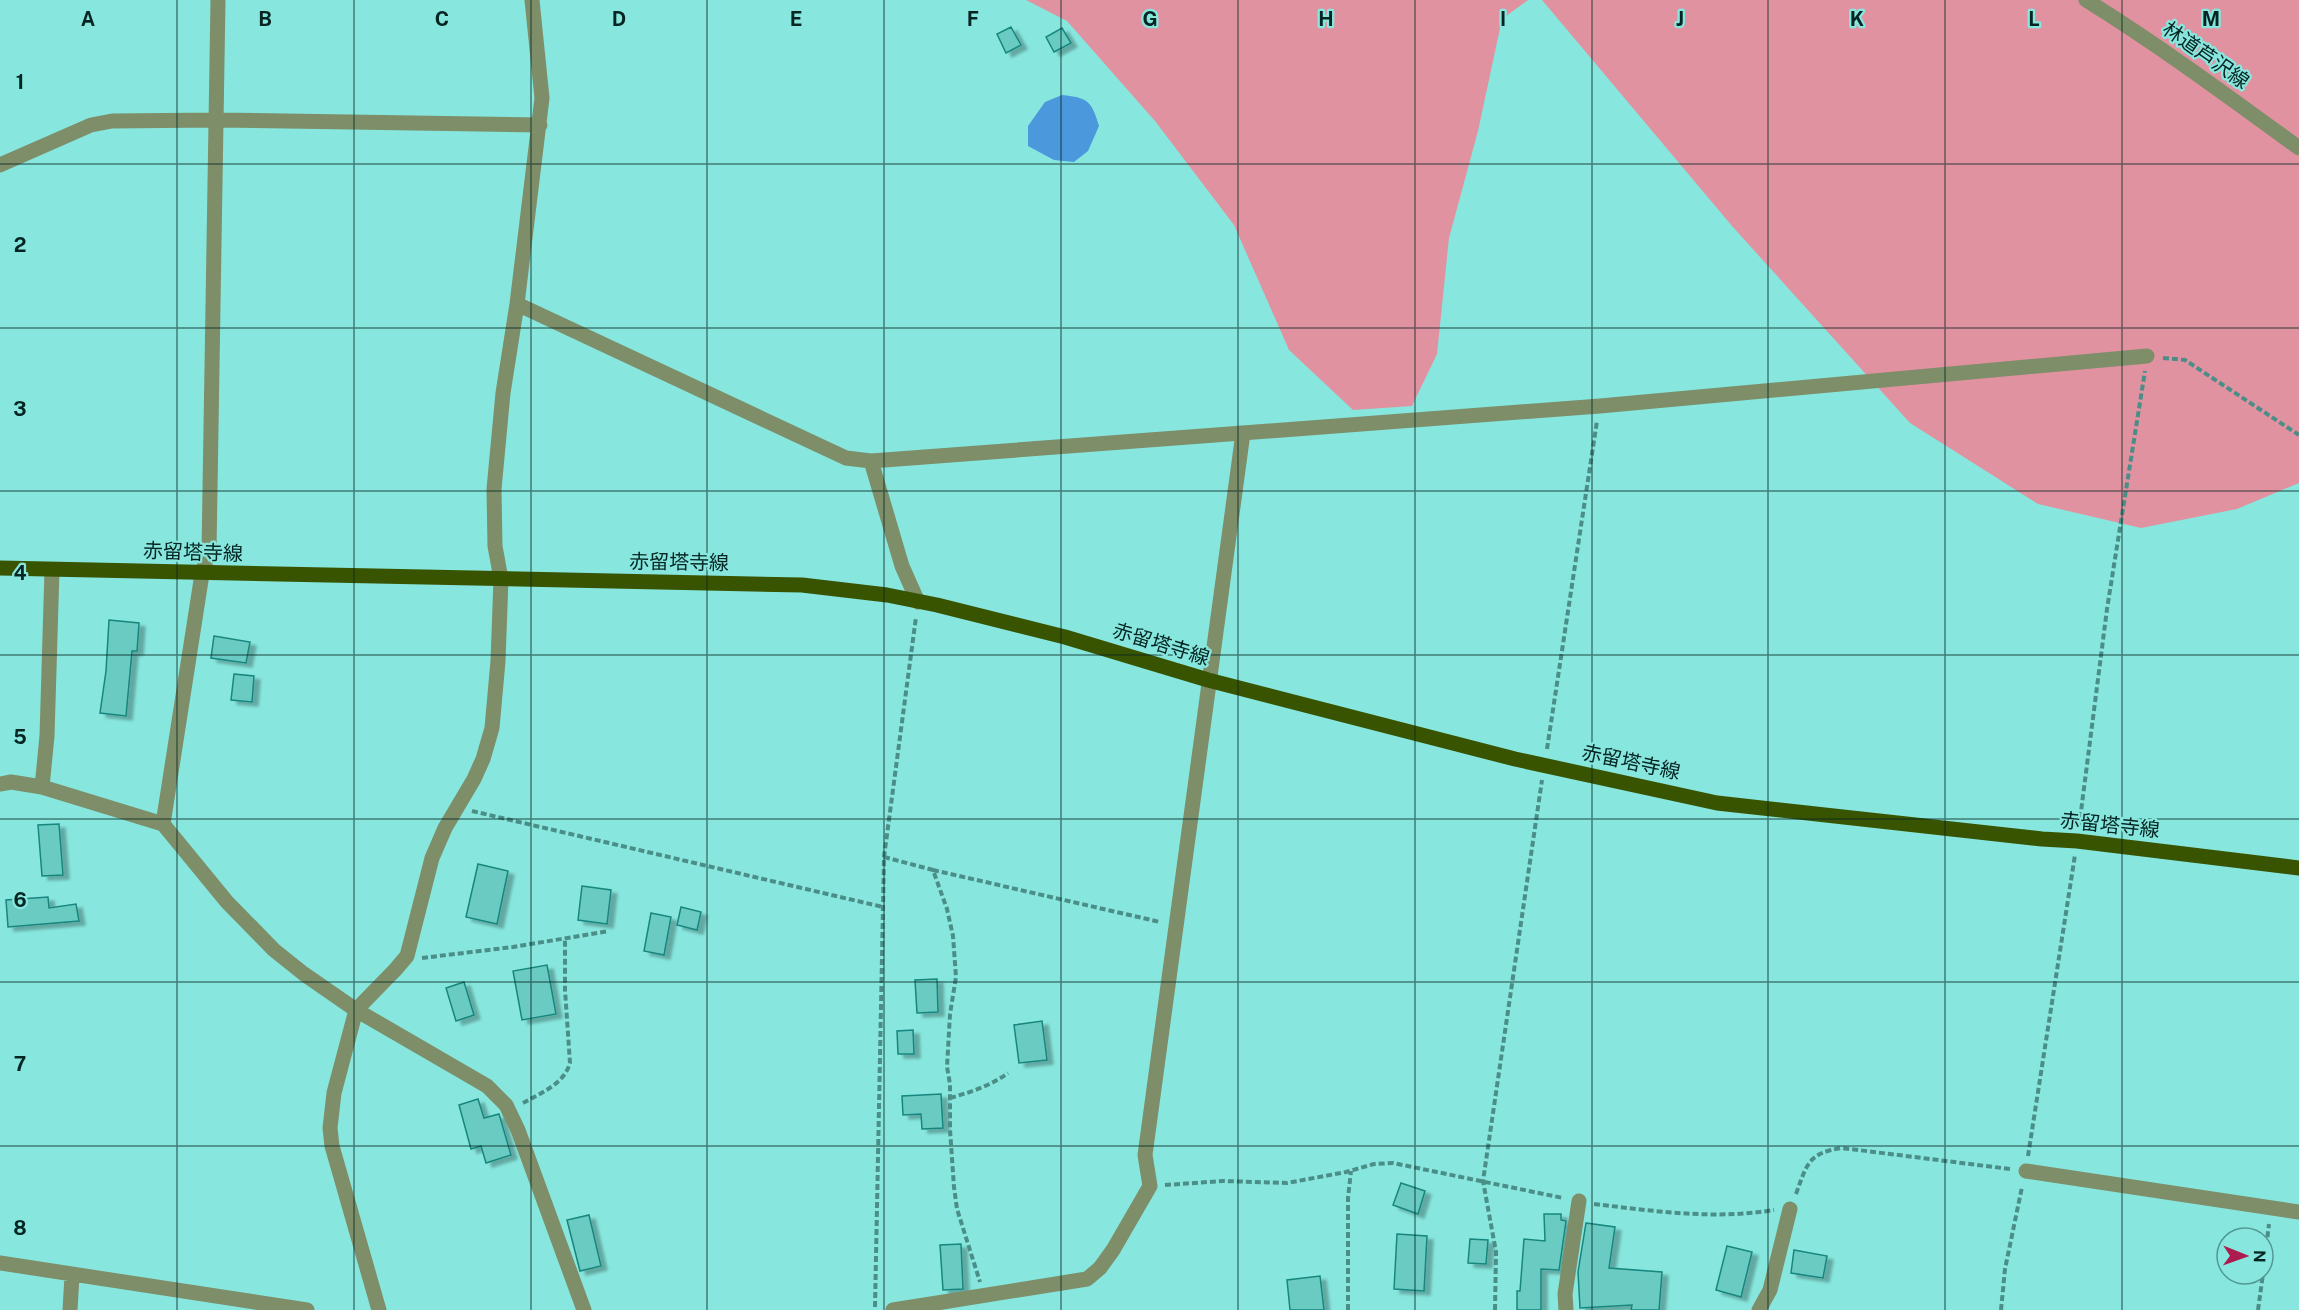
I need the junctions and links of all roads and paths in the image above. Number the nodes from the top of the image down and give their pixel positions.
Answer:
1 (218, 0) edge
2 (532, 0) edge
3 (2086, 0) edge
4 (216, 120) junction
5 (540, 125) junction
6 (2299, 148) edge
7 (0, 165) edge
8 (517, 304) junction
9 (2147, 356) junction
10 (1600, 406) junction
11 (1243, 433) junction
12 (2299, 435) edge
13 (871, 461) junction
14 (0, 568) edge
15 (52, 570) junction
16 (202, 574) junction
17 (501, 579) junction
18 (918, 602) junction
19 (1208, 680) junction
20 (1544, 764) junction
21 (0, 784) edge
22 (42, 787) junction
23 (457, 808) junction
24 (163, 824) junction
25 (2077, 841) junction
26 (884, 857) junction
27 (2299, 868) edge
28 (933, 870) junction
29 (883, 907) junction
30 (1176, 925) junction
31 (609, 931) dead end
32 (565, 938) junction
33 (395, 970) junction
34 (356, 1010) junction
35 (1008, 1073) dead end
36 (950, 1098) junction
37 (509, 1111) junction
38 (1351, 1171) junction
39 (2026, 1171) junction
40 (1482, 1181) junction
41 (1150, 1186) junction
42 (1579, 1201) junction
43 (2271, 1208) junction
44 (1790, 1209) junction
45 (2299, 1212) edge
46 (2269, 1226) edge
47 (0, 1263) edge
48 (72, 1276) junction
49 (2261, 1286) edge
50 (986, 1296) junction
51 (70, 1310) edge
52 (307, 1310) edge
53 (379, 1310) edge
54 (584, 1310) edge
55 (875, 1310) edge
56 (893, 1310) edge
57 (1348, 1310) edge
58 (1495, 1310) edge
59 (1566, 1310) edge
60 (1759, 1310) edge
61 (2001, 1310) edge
62 (2258, 1310) edge

1 - 4 street
2 - 5 street
3 - 6 street, 林道芦沢線
4 - 5 street
4 - 7 street
4 - 16 street
5 - 8 street
8 - 13 street
8 - 17 street
9 - 10 street
9 - 12 path
9 - 25 path
10 - 11 street
10 - 20 path
11 - 13 street
11 - 19 street
13 - 18 street
14 - 15 main road, 赤留塔寺線
15 - 16 main road, 赤留塔寺線
15 - 22 street
16 - 17 main road, 赤留塔寺線
16 - 24 street
17 - 18 main road, 赤留塔寺線
17 - 23 street
18 - 19 main road, 赤留塔寺線
18 - 26 path
19 - 20 main road, 赤留塔寺線
19 - 30 street
20 - 25 main road, 赤留塔寺線
20 - 40 path
21 - 22 street
22 - 24 street
23 - 29 path
23 - 33 street
24 - 34 street
25 - 27 main road, 赤留塔寺線
25 - 39 path
26 - 28 path
26 - 29 path
28 - 30 path
28 - 36 path
29 - 55 path
30 - 41 street
31 - 32 path
32 - 33 path
32 - 37 path
33 - 34 street
34 - 37 street
34 - 53 street
35 - 36 path
36 - 50 path
37 - 54 street
38 - 40 path
38 - 41 path
38 - 57 path
39 - 43 street
39 - 44 path
39 - 61 path
40 - 42 path
40 - 58 path
41 - 50 street
42 - 44 path
42 - 59 street
43 - 45 street
43 - 46 path
44 - 60 street
47 - 48 street
48 - 51 street
48 - 52 street
49 - 62 path
50 - 56 street

